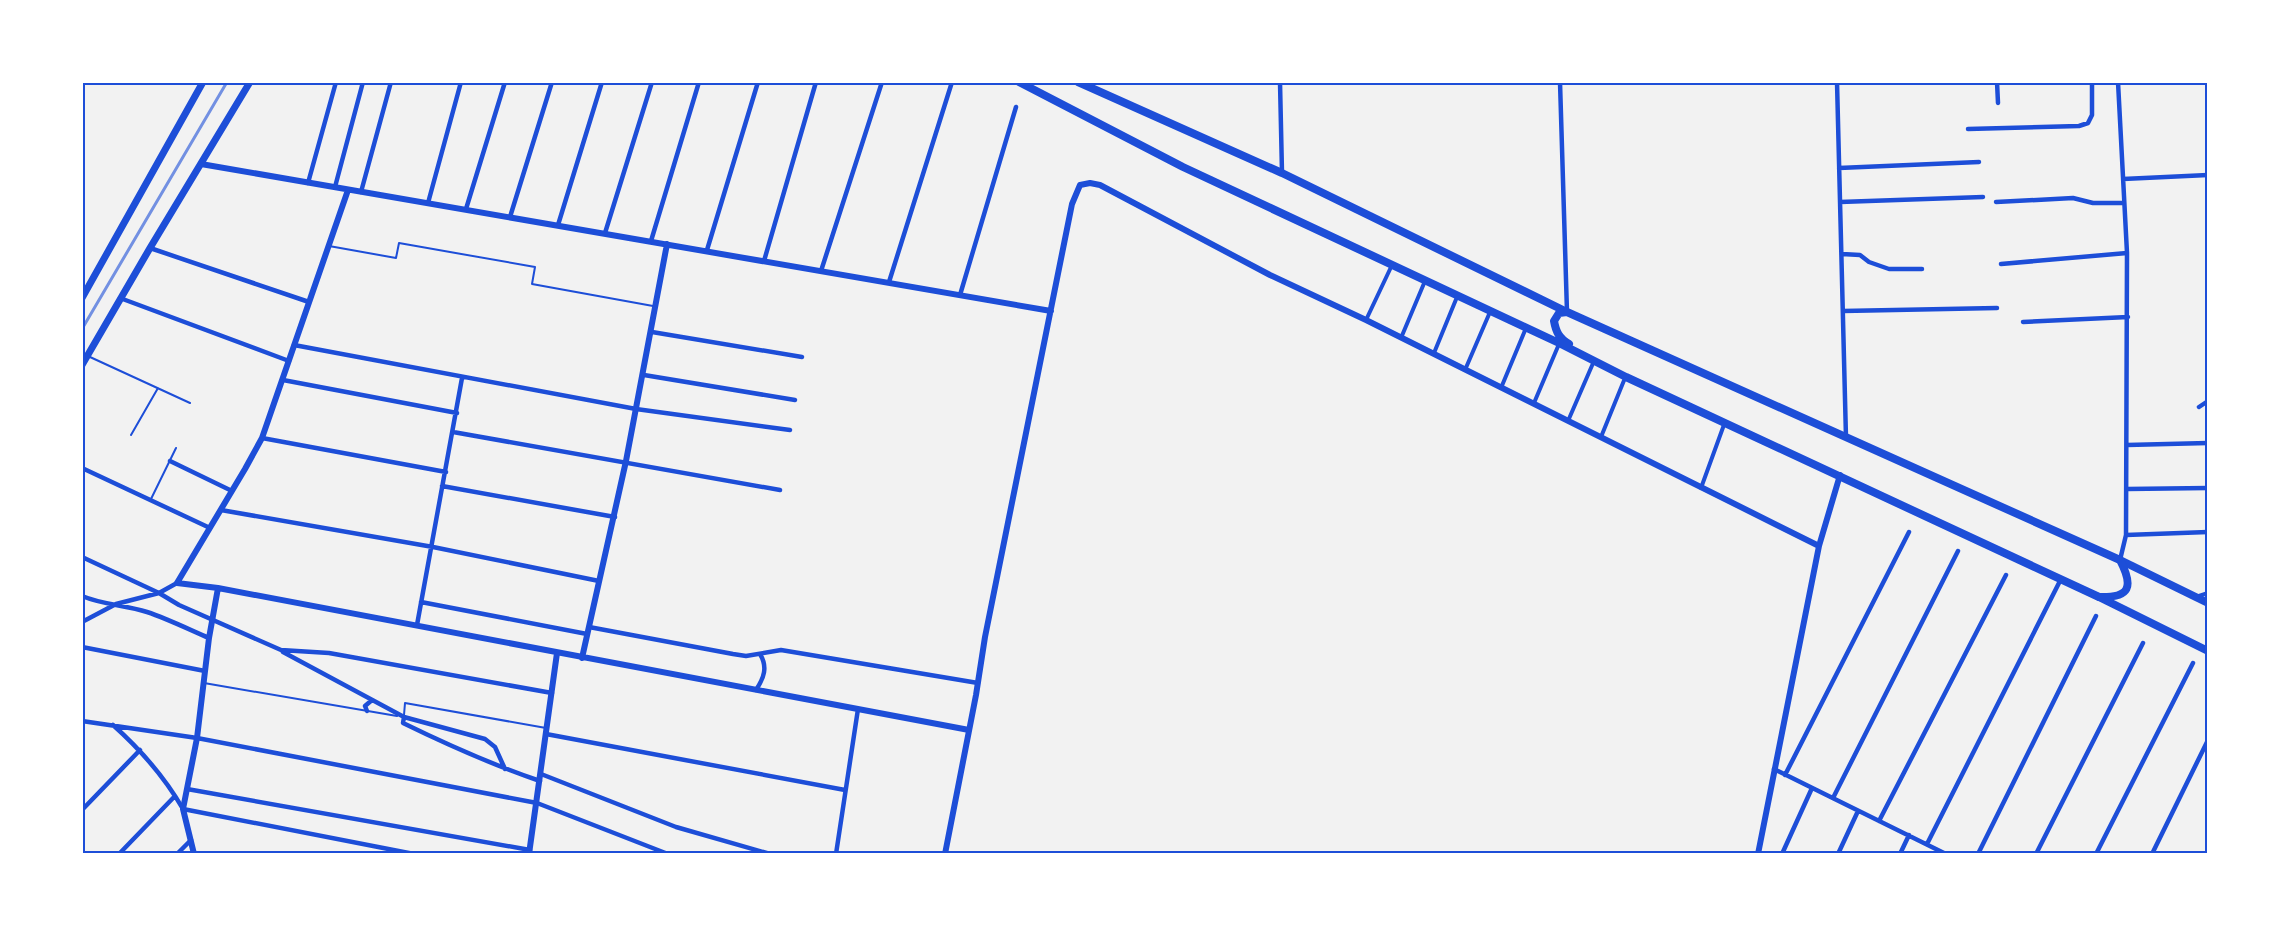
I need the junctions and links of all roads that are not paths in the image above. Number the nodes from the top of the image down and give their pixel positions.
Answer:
1 (203, 82) edge
2 (250, 82) edge
3 (336, 82) edge
4 (363, 82) edge
5 (391, 82) edge
6 (461, 82) edge
7 (505, 82) edge
8 (552, 82) edge
9 (602, 82) edge
10 (652, 82) edge
11 (699, 82) edge
12 (758, 82) edge
13 (816, 82) edge
14 (882, 82) edge
15 (951, 82) edge
16 (1019, 82) edge
17 (1078, 82) edge
18 (1280, 82) edge
19 (1560, 82) edge
20 (1837, 82) edge
21 (1997, 82) edge
22 (2091, 82) edge
23 (2118, 82) edge
24 (1998, 103) dead end
25 (1016, 107) dead end
26 (1968, 129) dead end
27 (1979, 162) dead end
28 (201, 164) junction
29 (1839, 168) junction
30 (1282, 173) junction
31 (2208, 175) edge
32 (2123, 179) junction
33 (308, 183) junction
34 (335, 187) junction
35 (348, 190) junction
36 (361, 192) junction
37 (1983, 197) dead end
38 (428, 202) junction
39 (1840, 202) junction
40 (1996, 202) dead end
41 (2124, 203) junction
42 (466, 209) junction
43 (510, 217) junction
44 (558, 225) junction
45 (605, 233) junction
46 (651, 241) junction
47 (667, 244) junction
48 (328, 246) junction
49 (150, 248) junction
50 (707, 250) junction
51 (2127, 253) junction
52 (1842, 254) junction
53 (764, 261) junction
54 (1392, 264) junction
55 (2001, 264) dead end
56 (1922, 269) dead end
57 (821, 271) junction
58 (1426, 280) junction
59 (889, 282) junction
60 (960, 295) junction
61 (1458, 296) junction
62 (82, 298) edge
63 (120, 298) junction
64 (309, 302) junction
65 (656, 306) junction
66 (1997, 308) dead end
67 (1051, 311) junction
68 (1843, 311) junction
69 (1491, 312) junction
70 (1567, 312) junction
71 (2128, 317) junction
72 (1366, 320) junction
73 (2023, 322) dead end
74 (1526, 328) junction
75 (652, 332) junction
76 (1401, 338) junction
77 (1559, 343) junction
78 (294, 345) junction
79 (1434, 354) junction
80 (88, 356) junction
81 (802, 357) dead end
82 (1592, 360) junction
83 (289, 362) junction
84 (82, 365) edge
85 (1465, 370) junction
86 (644, 375) junction
87 (1626, 377) junction
88 (462, 378) junction
89 (283, 380) junction
90 (158, 388) junction
91 (1501, 388) junction
92 (795, 400) dead end
93 (2208, 401) edge
94 (190, 403) dead end
95 (1533, 404) junction
96 (2199, 406) dead end
97 (636, 409) junction
98 (457, 413) junction
99 (1568, 421) junction
100 (1726, 422) junction
101 (790, 430) dead end
102 (453, 432) junction
103 (131, 435) dead end
104 (262, 438) junction
105 (1600, 438) junction
106 (1846, 438) junction
107 (2208, 443) edge
108 (2127, 445) junction
109 (177, 448) dead end
110 (170, 461) junction
111 (626, 461) junction
112 (82, 468) edge
113 (446, 472) junction
114 (1840, 475) junction
115 (442, 486) junction
116 (1701, 488) junction
117 (2208, 488) edge
118 (2127, 489) junction
119 (780, 490) dead end
120 (232, 491) junction
121 (150, 500) junction
122 (221, 510) junction
123 (615, 517) junction
124 (210, 528) junction
125 (1909, 532) dead end
126 (2208, 532) edge
127 (2126, 535) junction
128 (1819, 546) junction
129 (432, 547) junction
130 (1958, 551) dead end
131 (82, 557) edge
132 (2120, 560) junction
133 (2006, 575) dead end
134 (2061, 579) junction
135 (599, 581) junction
136 (177, 583) junction
137 (219, 588) junction
138 (159, 593) junction
139 (2208, 594) edge
140 (82, 596) edge
141 (2099, 597) junction
142 (2195, 597) junction
143 (421, 602) junction
144 (2208, 603) edge
145 (116, 604) junction
146 (2096, 616) dead end
147 (211, 620) junction
148 (82, 622) edge
149 (417, 625) junction
150 (588, 630) junction
151 (209, 638) junction
152 (2143, 643) dead end
153 (82, 647) edge
154 (280, 650) junction
155 (2208, 651) edge
156 (557, 653) junction
157 (760, 654) junction
158 (582, 658) junction
159 (2193, 663) dead end
160 (205, 671) junction
161 (204, 683) junction
162 (978, 683) junction
163 (756, 690) junction
164 (552, 693) junction
165 (372, 700) junction
166 (858, 710) junction
167 (367, 711) junction
168 (404, 717) junction
169 (82, 721) edge
170 (113, 725) junction
171 (969, 730) junction
172 (547, 731) junction
173 (197, 738) junction
174 (2208, 740) edge
175 (141, 750) junction
176 (505, 769) junction
177 (1774, 769) junction
178 (1785, 775) junction
179 (540, 778) junction
180 (1812, 788) junction
181 (187, 789) junction
182 (845, 790) junction
183 (175, 796) junction
184 (1833, 798) junction
185 (537, 803) junction
186 (183, 809) junction
187 (82, 810) edge
188 (1858, 811) junction
189 (1879, 821) junction
190 (1909, 835) junction
191 (191, 840) junction
192 (1927, 844) junction
193 (530, 851) edge
194 (119, 854) edge
195 (177, 854) edge
196 (194, 854) edge
197 (414, 854) edge
198 (668, 854) edge
199 (770, 854) edge
200 (836, 854) edge
201 (945, 854) edge
202 (1758, 854) edge
203 (1782, 854) edge
204 (1838, 854) edge
205 (1900, 854) edge
206 (1946, 854) edge
207 (1978, 854) edge
208 (2036, 854) edge
209 (2096, 854) edge
210 (2152, 854) edge

1 - 62 main road
2 - 28 main road
3 - 33 street
4 - 34 street
5 - 36 street
6 - 38 street
7 - 42 street
8 - 43 street
9 - 44 street
10 - 45 street
11 - 46 street
12 - 50 street
13 - 53 street
14 - 57 street
15 - 59 street
16 - 54 main road
17 - 30 main road
18 - 30 street
19 - 70 street
20 - 29 street
21 - 24 street
22 - 26 street
23 - 32 street
25 - 60 street
27 - 29 street
28 - 33 street
28 - 49 main road
29 - 39 street
30 - 70 main road
31 - 32 street
32 - 41 street
33 - 34 street
34 - 35 street
35 - 36 street
35 - 48 street
36 - 38 street
37 - 39 street
38 - 42 street
39 - 52 street
40 - 41 street
41 - 51 street
42 - 43 street
43 - 44 street
44 - 45 street
45 - 46 street
46 - 47 street
47 - 50 street
47 - 65 street
48 - 64 street
48 - 65 lane
49 - 63 main road
49 - 64 street
50 - 53 street
51 - 55 street
51 - 71 street
52 - 56 street
52 - 68 street
53 - 57 street
54 - 58 main road
54 - 72 street
57 - 59 street
58 - 61 main road
58 - 76 street
59 - 60 street
60 - 67 street
61 - 69 main road
61 - 79 street
63 - 80 main road
63 - 83 street
64 - 78 street
65 - 75 street
66 - 68 street
67 - 72 street
67 - 162 street
68 - 106 street
69 - 74 main road
69 - 85 street
70 - 82 main road
70 - 106 main road
71 - 73 street
71 - 108 street
72 - 76 street
74 - 77 main road
74 - 91 street
75 - 81 street
75 - 86 street
76 - 79 street
77 - 82 main road
77 - 95 street
78 - 83 street
78 - 88 street
79 - 85 street
80 - 84 main road
80 - 90 lane
82 - 87 main road
82 - 99 street
83 - 89 street
85 - 91 street
86 - 92 street
86 - 97 street
87 - 100 main road
87 - 105 street
88 - 97 street
88 - 98 street
89 - 98 street
89 - 104 street
90 - 94 lane
90 - 103 lane
91 - 95 street
93 - 96 street
95 - 99 street
97 - 101 street
97 - 111 street
98 - 102 street
99 - 105 street
100 - 114 main road
100 - 116 street
102 - 111 street
102 - 113 street
104 - 113 street
104 - 120 street
105 - 116 street
106 - 132 main road
107 - 108 street
108 - 118 street
109 - 110 lane
110 - 120 street
110 - 121 lane
111 - 119 street
111 - 123 street
112 - 121 street
113 - 115 street
114 - 128 street
114 - 134 main road
115 - 123 street
115 - 129 street
116 - 128 street
117 - 118 street
118 - 127 street
120 - 122 street
121 - 124 street
122 - 124 street
122 - 129 street
123 - 135 street
124 - 136 street
125 - 178 street
126 - 127 street
127 - 132 street
128 - 177 street
129 - 135 street
129 - 143 street
130 - 184 street
131 - 138 street
132 - 141 main road
132 - 142 main road
133 - 189 street
134 - 141 main road
134 - 192 street
135 - 150 street
136 - 137 street
136 - 138 street
137 - 147 street
137 - 149 street
138 - 145 street
138 - 147 street
139 - 142 street
140 - 145 street
141 - 155 main road
142 - 144 main road
143 - 149 street
143 - 150 street
145 - 148 street
145 - 151 street
146 - 207 street
147 - 151 street
147 - 154 street
149 - 156 street
150 - 157 street
150 - 158 street
151 - 160 street
152 - 208 street
153 - 160 street
154 - 164 street
154 - 165 street
156 - 158 street
156 - 164 street
157 - 162 street
157 - 163 street
158 - 163 street
159 - 209 street
160 - 161 street
161 - 167 lane
161 - 173 street
162 - 171 street
163 - 166 street
164 - 172 street
165 - 167 street
165 - 168 street
166 - 171 street
166 - 182 street
167 - 168 lane
168 - 172 lane
168 - 176 street
168 - 176 street
169 - 170 street
170 - 173 street
170 - 175 street
171 - 201 street
172 - 179 street
172 - 182 street
173 - 181 street
173 - 185 street
174 - 210 street
175 - 183 street
175 - 187 street
176 - 179 street
177 - 178 street
177 - 202 street
178 - 180 street
179 - 185 street
179 - 199 street
180 - 184 street
180 - 203 street
181 - 186 street
181 - 193 street
182 - 200 street
183 - 186 street
183 - 194 street
184 - 188 street
185 - 193 street
185 - 198 street
186 - 191 street
186 - 197 street
188 - 189 street
188 - 204 street
189 - 190 street
190 - 192 street
190 - 205 street
191 - 195 street
191 - 196 street
192 - 206 street

